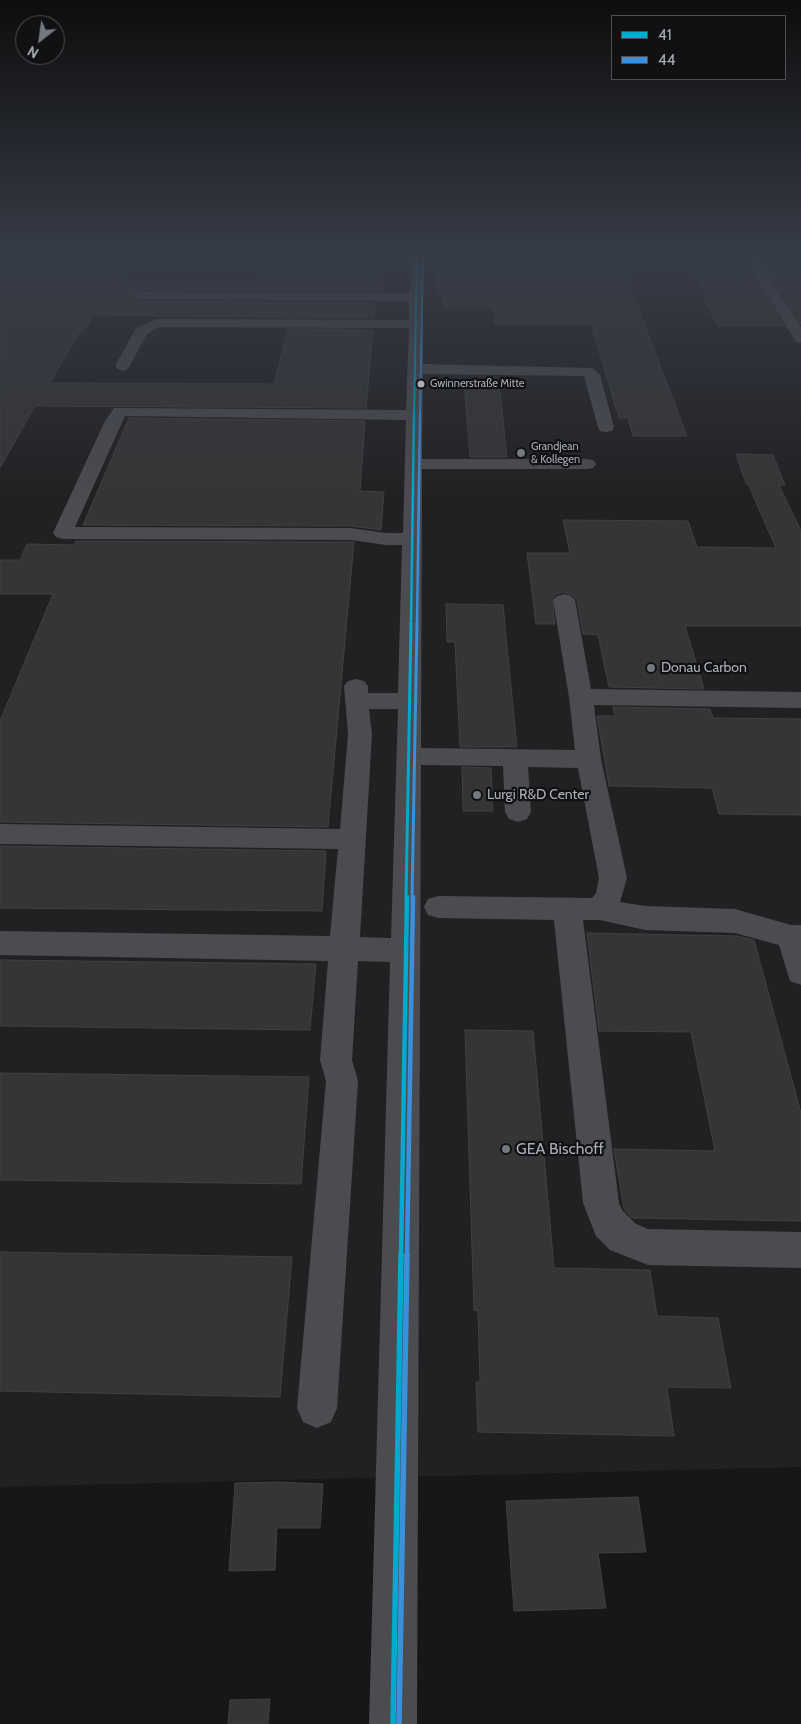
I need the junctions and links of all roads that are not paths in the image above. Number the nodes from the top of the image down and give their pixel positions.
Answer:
1 (139, 335) edge
2 (416, 335) edge
3 (123, 366) dead end
4 (415, 369) junction
5 (414, 414) junction
6 (606, 427) dead end
7 (414, 464) junction
8 (587, 464) dead end
9 (413, 540) junction
10 (564, 600) dead end
11 (581, 697) junction
12 (801, 700) edge
13 (410, 701) junction
14 (409, 756) junction
15 (515, 758) junction
16 (589, 759) junction
17 (518, 812) dead end
18 (0, 834) edge
19 (352, 839) junction
20 (438, 907) dead end
21 (567, 909) junction
22 (600, 909) junction
23 (796, 937) edge
24 (0, 943) edge
25 (344, 948) junction
26 (406, 950) junction
27 (801, 972) edge
28 (801, 1250) edge
29 (317, 1408) dead end
30 (393, 1724) edge

1 - 3 street
2 - 4 street
4 - 5 street
4 - 6 street
5 - 7 street
5 - 9 street
7 - 8 street
7 - 9 street
9 - 13 street
10 - 11 street
11 - 12 street
11 - 16 street
13 - 14 street
13 - 19 street
14 - 15 street
14 - 26 street
15 - 16 street
15 - 17 street
16 - 22 street
18 - 19 street
19 - 25 street
20 - 21 street
21 - 22 street
21 - 28 street
22 - 23 street
23 - 27 street
24 - 25 street
25 - 26 street
25 - 29 street
26 - 30 street

